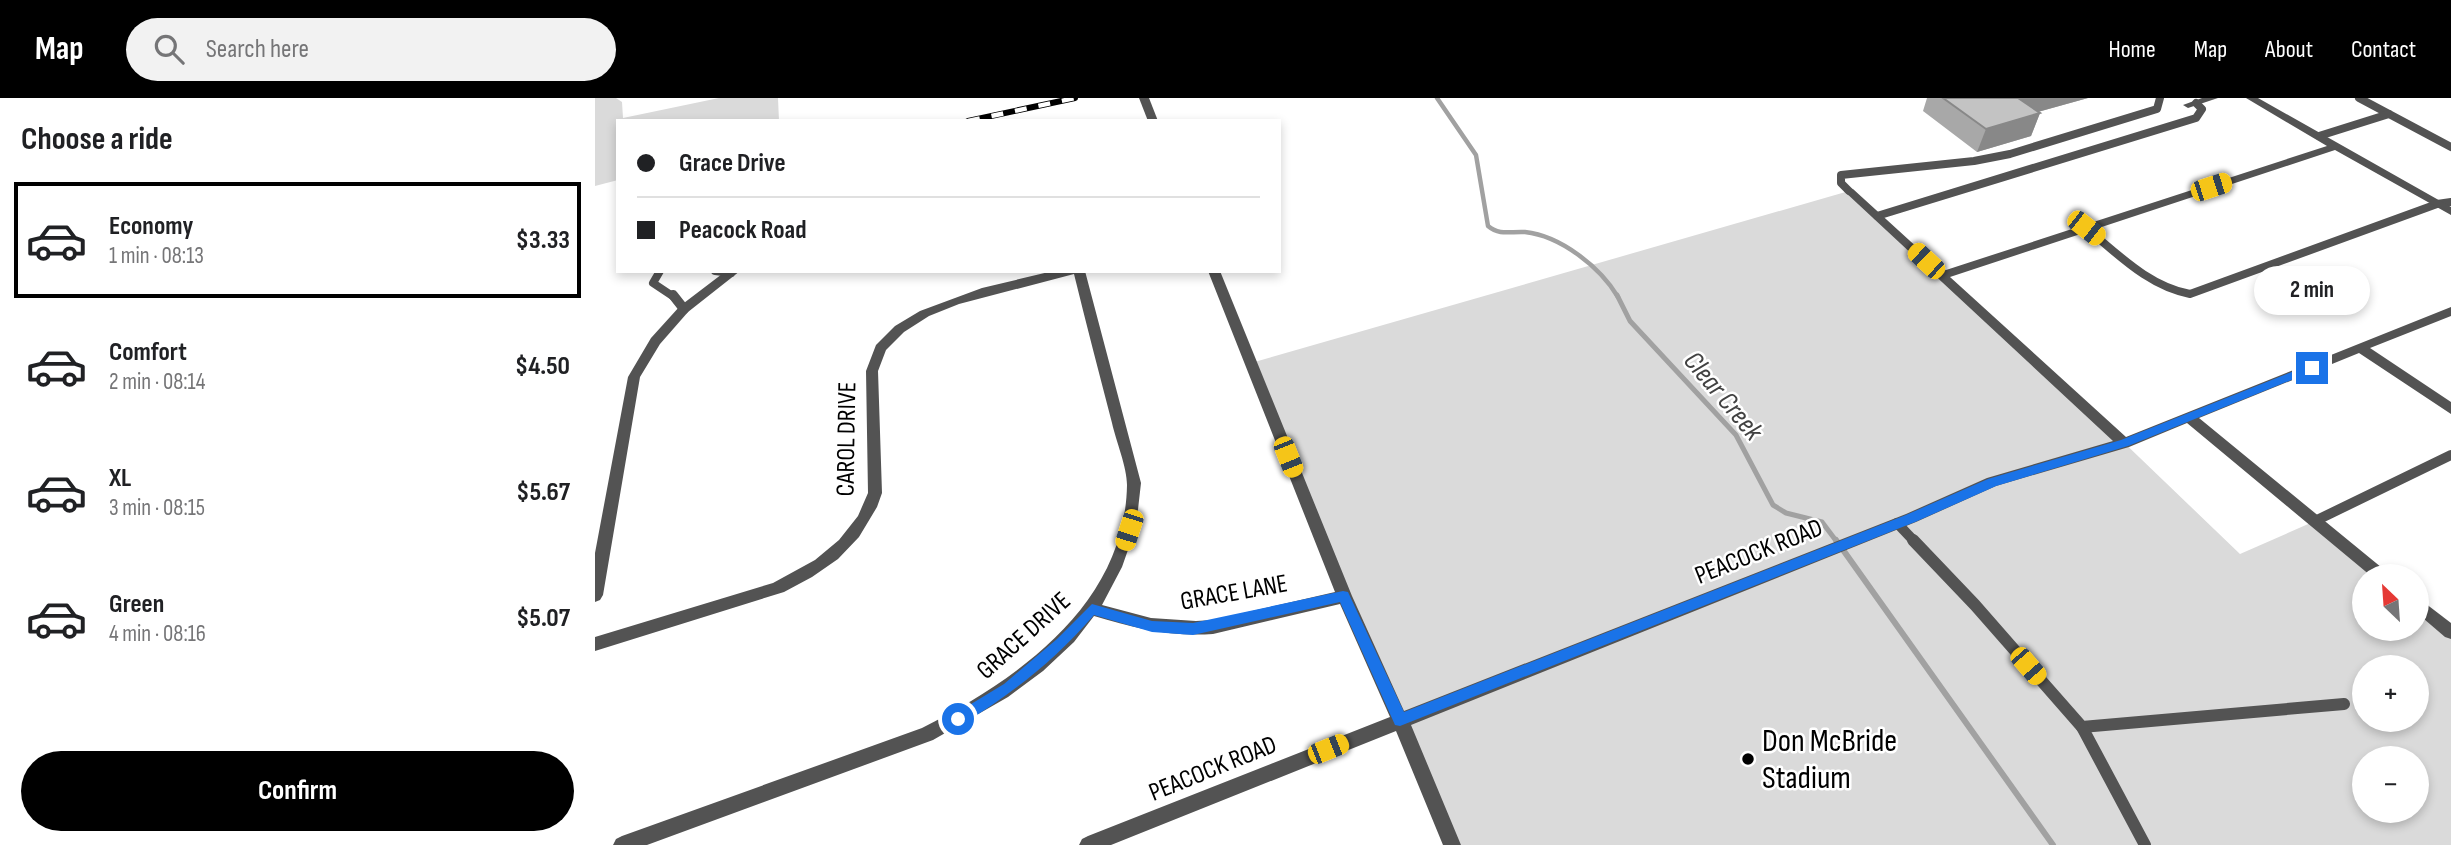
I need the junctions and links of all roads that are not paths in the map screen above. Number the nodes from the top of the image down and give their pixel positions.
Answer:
1 (1143, 98) edge
2 (2160, 98) edge
3 (2213, 98) edge
4 (2251, 98) edge
5 (2359, 98) edge
6 (2192, 104) joint
7 (2389, 114) junction
8 (1152, 119) edge
9 (2319, 136) junction
10 (2337, 146) junction
11 (2451, 147) edge
12 (1849, 191) joint
13 (2451, 202) edge
14 (2437, 204) junction
15 (2451, 212) edge
16 (1877, 216) junction
17 (2086, 228) junction
18 (658, 273) edge
19 (731, 273) edge
20 (1062, 273) edge
21 (1080, 273) edge
22 (1215, 273) edge
23 (1942, 275) junction
24 (684, 309) junction
25 (2451, 311) edge
26 (2361, 348) junction
27 (2451, 409) edge
28 (2188, 417) junction
29 (2124, 443) junction
30 (2451, 456) edge
31 (2315, 521) junction
32 (1892, 526) junction
33 (2367, 564) edge
34 (595, 595) edge
35 (1343, 596) junction
36 (1092, 609) junction
37 (2429, 614) edge
38 (2451, 632) edge
39 (595, 644) edge
40 (2344, 704) dead end
41 (1400, 720) junction
42 (2082, 727) junction
43 (622, 845) edge
44 (1088, 845) edge
45 (1452, 845) edge
46 (2145, 845) edge

1 - 8 street
2 - 12 lane
3 - 6 street
4 - 9 street
5 - 7 lane
6 - 16 lane
7 - 9 lane
7 - 11 lane
9 - 10 street
10 - 14 street
10 - 17 street
12 - 16 street
13 - 14 lane
14 - 15 street
14 - 17 lane
16 - 23 street
17 - 23 street
18 - 24 lane
19 - 24 street
20 - 39 street, CAROL DRIVE
21 - 36 street, GRACE DRIVE
22 - 35 street
23 - 29 street
24 - 34 street
25 - 26 street, PEACOCK ROAD
26 - 27 street
26 - 28 street, PEACOCK ROAD
28 - 29 street, PEACOCK ROAD
28 - 31 street
29 - 32 street, PEACOCK ROAD
30 - 31 lane
31 - 33 street
32 - 41 street, PEACOCK ROAD
32 - 42 lane
35 - 36 street, GRACE LANE
35 - 41 street
36 - 43 street, GRACE DRIVE
37 - 38 street
40 - 42 lane
41 - 44 street, PEACOCK ROAD
41 - 45 street
42 - 46 lane

